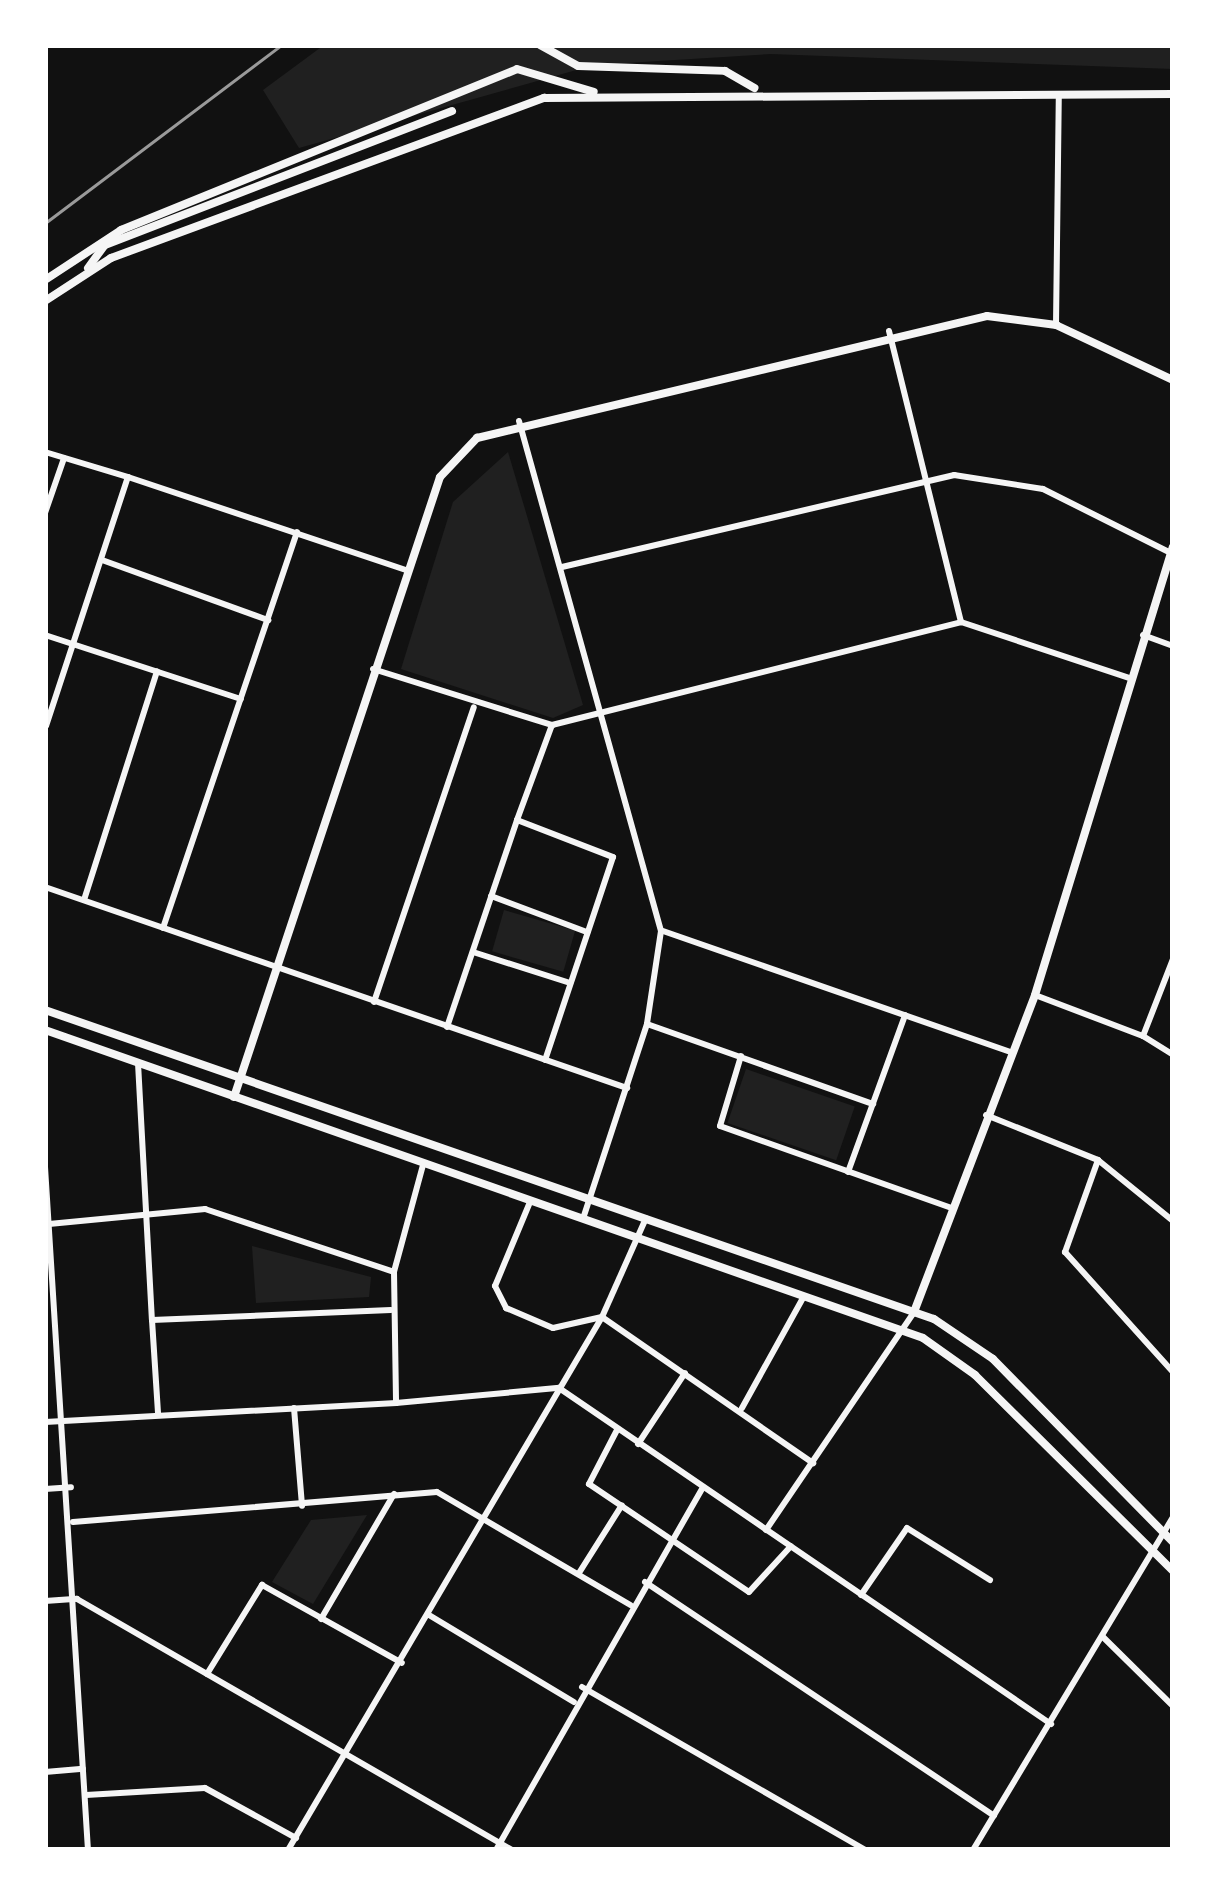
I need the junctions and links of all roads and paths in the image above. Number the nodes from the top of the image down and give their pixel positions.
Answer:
1 (540, 45) edge
2 (755, 88) junction
3 (1059, 94) junction
4 (1173, 94) edge
5 (601, 95) junction
6 (452, 111) dead end
7 (87, 269) junction
8 (45, 280) edge
9 (45, 301) edge
10 (1056, 325) junction
11 (889, 332) junction
12 (1173, 380) edge
13 (519, 421) junction
14 (45, 452) edge
15 (64, 458) junction
16 (128, 477) junction
17 (925, 479) junction
18 (45, 513) edge
19 (297, 532) junction
20 (1172, 550) edge
21 (102, 560) junction
22 (562, 567) junction
23 (406, 569) junction
24 (268, 620) junction
25 (961, 622) junction
26 (45, 634) edge
27 (1142, 635) junction
28 (76, 645) junction
29 (1173, 646) edge
30 (373, 669) junction
31 (157, 671) junction
32 (1129, 678) junction
33 (241, 699) junction
34 (474, 706) junction
35 (604, 710) junction
36 (552, 725) junction
37 (45, 727) edge
38 (517, 820) junction
39 (45, 887) edge
40 (491, 896) junction
41 (84, 900) junction
42 (163, 928) junction
43 (662, 931) junction
44 (587, 932) junction
45 (472, 952) junction
46 (1173, 958) edge
47 (278, 966) junction
48 (570, 983) junction
49 (1035, 995) junction
50 (374, 1002) junction
51 (45, 1010) edge
52 (905, 1015) junction
53 (647, 1024) junction
54 (447, 1027) junction
55 (45, 1030) edge
56 (1143, 1036) junction
57 (1011, 1052) junction
58 (1173, 1055) edge
59 (741, 1056) junction
60 (545, 1060) junction
61 (138, 1063) junction
62 (242, 1074) junction
63 (627, 1088) junction
64 (233, 1097) junction
65 (873, 1104) junction
66 (986, 1115) junction
67 (1098, 1160) junction
68 (423, 1166) junction
69 (45, 1167) edge
70 (848, 1172) junction
71 (590, 1198) junction
72 (530, 1202) junction
73 (143, 1208) junction
74 (951, 1208) junction
75 (646, 1218) junction
76 (583, 1220) junction
77 (1173, 1221) edge
78 (49, 1224) junction
79 (637, 1238) junction
80 (47, 1251) edge
81 (394, 1272) junction
82 (804, 1296) junction
83 (391, 1310) junction
84 (914, 1312) junction
85 (602, 1317) junction
86 (152, 1320) junction
87 (902, 1330) junction
88 (1173, 1372) edge
89 (686, 1373) junction
90 (559, 1388) junction
91 (396, 1402) junction
92 (294, 1408) junction
93 (741, 1410) junction
94 (158, 1414) junction
95 (65, 1420) junction
96 (45, 1422) edge
97 (617, 1430) junction
98 (638, 1444) junction
99 (813, 1463) junction
100 (71, 1487) junction
101 (703, 1487) junction
102 (45, 1489) edge
103 (394, 1493) junction
104 (622, 1505) junction
105 (302, 1506) junction
106 (1173, 1517) edge
107 (483, 1520) junction
108 (73, 1522) junction
109 (766, 1530) junction
110 (1164, 1533) junction
111 (672, 1536) junction
112 (1173, 1542) edge
113 (790, 1546) junction
114 (1154, 1551) junction
115 (1173, 1571) edge
116 (579, 1574) junction
117 (990, 1580) dead end
118 (645, 1582) junction
119 (860, 1595) junction
120 (77, 1598) junction
121 (45, 1601) edge
122 (630, 1606) junction
123 (429, 1615) junction
124 (321, 1619) junction
125 (1103, 1637) junction
126 (404, 1664) junction
127 (207, 1674) junction
128 (581, 1687) junction
129 (574, 1702) junction
130 (1173, 1706) edge
131 (1051, 1724) junction
132 (347, 1754) junction
133 (83, 1769) junction
134 (45, 1772) edge
135 (85, 1796) junction
136 (994, 1816) junction
137 (296, 1838) junction
138 (498, 1847) edge
139 (88, 1850) edge
140 (288, 1850) edge
141 (512, 1850) edge
142 (865, 1850) edge
143 (973, 1850) edge

1 - 2 street
2 - 3 street
2 - 5 street
3 - 4 street
3 - 10 street
5 - 7 street
5 - 8 street
6 - 7 street
7 - 9 street
10 - 11 street
10 - 12 street
11 - 13 street
11 - 17 street
13 - 22 street
13 - 23 street
14 - 15 street
15 - 16 street
15 - 18 street
16 - 19 street
16 - 21 street
17 - 20 street
17 - 22 street
17 - 25 street
19 - 23 street
19 - 24 street
20 - 27 street
21 - 24 street
21 - 28 street
22 - 35 street
23 - 30 street
24 - 33 street
25 - 32 street
25 - 35 street
26 - 28 street
27 - 29 street
27 - 32 street
28 - 31 street
28 - 37 street
30 - 34 street
30 - 47 street
31 - 33 street
31 - 41 street
32 - 49 street
33 - 42 street
34 - 36 street
34 - 50 street
35 - 36 street
35 - 43 street
36 - 38 street
38 - 40 street
38 - 44 street
39 - 41 street
40 - 44 street
40 - 45 street
41 - 42 street
42 - 47 street
43 - 52 street
43 - 53 street
44 - 48 street
45 - 48 street
45 - 54 street
46 - 56 street
47 - 50 street
47 - 62 street
48 - 60 street
49 - 56 street
49 - 57 street
50 - 54 street
51 - 62 street
52 - 57 street
52 - 65 street
53 - 59 street
53 - 63 street
54 - 60 street
55 - 61 street
56 - 58 street
57 - 66 street
59 - 65 street
59 - 70 street
60 - 63 street
61 - 64 street
61 - 73 street
62 - 64 street
62 - 71 street
63 - 71 street
64 - 68 street
65 - 70 street
66 - 67 street
66 - 74 street
67 - 77 street
67 - 88 street
68 - 72 street
68 - 81 street
69 - 78 street
70 - 74 street
71 - 75 street
71 - 76 street
72 - 76 street
72 - 85 street
73 - 78 street
73 - 81 street
73 - 86 street
74 - 84 street
75 - 79 street
75 - 84 street
76 - 79 street
78 - 80 street
79 - 82 street
79 - 85 street
80 - 95 street
81 - 83 street
82 - 87 street
82 - 93 street
83 - 86 street
83 - 91 street
84 - 87 street
84 - 110 street
85 - 89 street
85 - 90 street
86 - 94 street
87 - 99 street
87 - 114 street
89 - 93 street
89 - 98 street
90 - 91 street
90 - 97 street
90 - 107 street
91 - 92 street
92 - 94 street
92 - 105 street
93 - 99 street
94 - 95 street
95 - 96 street
95 - 100 street
97 - 98 street
97 - 104 street
98 - 101 street
99 - 109 street
100 - 102 street
100 - 108 street
101 - 109 street
101 - 111 street
103 - 105 street
103 - 107 street
103 - 124 street
104 - 111 street
104 - 116 street
105 - 108 street
106 - 110 street
107 - 116 street
107 - 123 street
108 - 120 street
109 - 113 street
110 - 112 street
110 - 114 street
111 - 113 street
111 - 118 street
113 - 119 street
114 - 115 street
114 - 125 street
116 - 122 street
117 - 119 street
118 - 122 street
118 - 136 street
119 - 131 street
120 - 121 street
120 - 127 street
120 - 133 street
122 - 128 street
123 - 126 street
123 - 129 street
124 - 126 street
124 - 127 street
125 - 130 street
125 - 131 street
126 - 132 street
127 - 132 street
128 - 129 street
128 - 142 street
129 - 138 street
131 - 136 street
132 - 137 street
132 - 138 street
133 - 134 street
133 - 135 street
135 - 137 street
135 - 139 street
136 - 143 street
137 - 140 street
138 - 141 street

